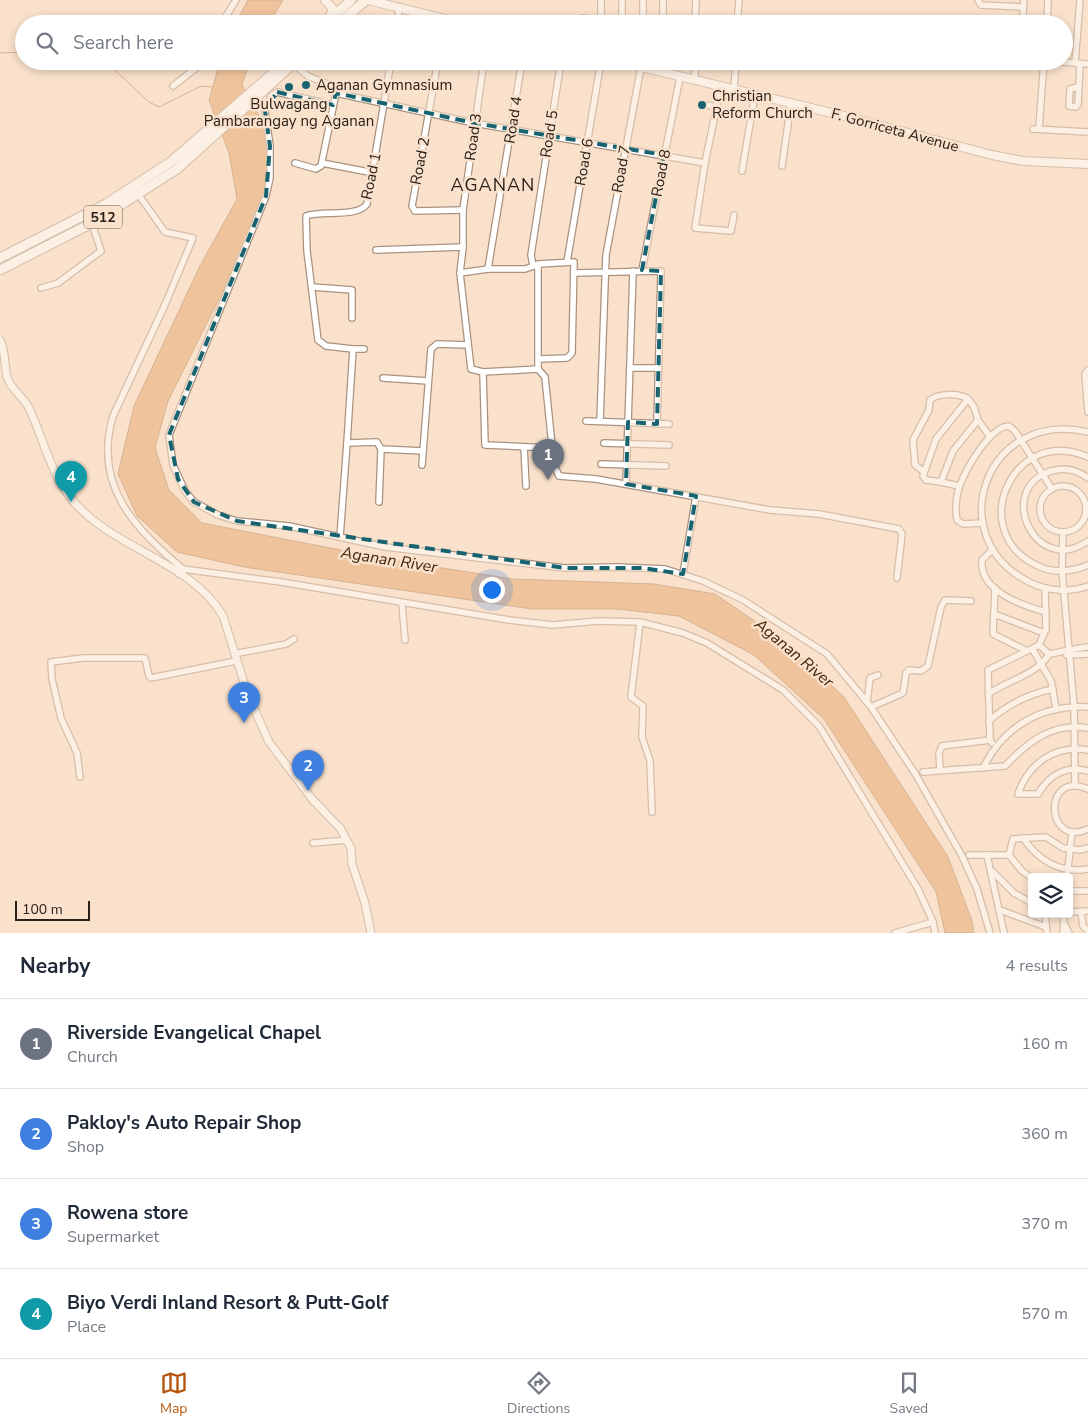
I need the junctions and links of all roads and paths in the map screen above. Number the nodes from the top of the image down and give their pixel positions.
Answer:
1 (236, 0) edge
2 (325, 0) edge
3 (351, 0) edge
4 (367, 0) edge
5 (601, 0) edge
6 (622, 0) edge
7 (643, 0) edge
8 (663, 0) edge
9 (696, 0) edge
10 (738, 0) edge
11 (978, 0) edge
12 (1024, 0) edge
13 (1048, 0) edge
14 (1080, 0) edge
15 (378, 2) edge
16 (999, 3) edge
17 (399, 8) junction
18 (227, 15) edge
19 (331, 15) edge
20 (334, 15) edge
21 (349, 15) edge
22 (398, 15) edge
23 (423, 15) edge
24 (601, 15) edge
25 (621, 15) edge
26 (643, 15) edge
27 (663, 15) edge
28 (695, 15) edge
29 (737, 15) edge
30 (1047, 15) edge
31 (1073, 64) edge
32 (1077, 64) junction
33 (1088, 64) edge
34 (194, 70) edge
35 (283, 70) edge
36 (301, 70) edge
37 (389, 70) edge
38 (437, 70) edge
39 (483, 70) edge
40 (521, 70) edge
41 (559, 70) edge
42 (600, 70) edge
43 (640, 70) edge
44 (654, 70) edge
45 (695, 70) edge
46 (735, 70) edge
47 (1043, 70) edge
48 (680, 76) junction
49 (694, 80) junction
50 (174, 86) dead end
51 (721, 86) junction
52 (1078, 88) dead end
53 (734, 89) junction
54 (336, 93) junction
55 (755, 94) junction
56 (384, 102) junction
57 (791, 103) junction
58 (333, 104) junction
59 (701, 104) dead end
60 (717, 107) junction
61 (430, 112) junction
62 (474, 123) junction
63 (512, 129) junction
64 (1088, 132) edge
65 (548, 136) junction
66 (588, 142) junction
67 (195, 148) junction
68 (625, 148) junction
69 (664, 155) junction
70 (294, 163) dead end
71 (322, 163) junction
72 (705, 163) junction
73 (1088, 164) edge
74 (782, 166) dead end
75 (742, 171) dead end
76 (374, 173) junction
77 (138, 194) junction
78 (463, 210) junction
79 (734, 215) dead end
80 (92, 223) junction
81 (463, 247) junction
82 (376, 250) dead end
83 (0, 258) edge
84 (567, 262) junction
85 (536, 265) junction
86 (488, 269) junction
87 (0, 270) edge
88 (642, 270) junction
89 (633, 271) junction
90 (606, 272) junction
91 (460, 273) junction
92 (574, 273) junction
93 (312, 287) junction
94 (41, 288) dead end
95 (352, 318) dead end
96 (0, 340) edge
97 (468, 345) junction
98 (353, 349) junction
99 (364, 349) dead end
100 (538, 359) junction
101 (630, 368) junction
102 (660, 368) junction
103 (538, 369) junction
104 (1088, 370) edge
105 (484, 372) junction
106 (383, 378) dead end
107 (428, 381) junction
108 (1087, 390) edge
109 (968, 399) junction
110 (1088, 412) edge
111 (978, 420) junction
112 (586, 421) dead end
113 (600, 421) junction
114 (628, 422) junction
115 (657, 424) junction
116 (669, 424) dead end
117 (1088, 432) edge
118 (990, 437) junction
119 (1020, 439) junction
120 (347, 443) junction
121 (604, 443) dead end
122 (628, 443) junction
123 (669, 445) dead end
124 (524, 447) junction
125 (552, 448) junction
126 (380, 449) junction
127 (423, 451) junction
128 (1088, 457) edge
129 (1031, 458) junction
130 (600, 464) dead end
131 (627, 464) junction
132 (422, 465) dead end
133 (666, 466) dead end
134 (923, 470) junction
135 (1041, 476) junction
136 (1088, 478) edge
137 (941, 482) junction
138 (626, 484) junction
139 (526, 486) dead end
140 (959, 486) junction
141 (1052, 489) junction
142 (696, 496) junction
143 (379, 502) dead end
144 (983, 523) junction
145 (1063, 532) junction
146 (340, 537) junction
147 (1088, 541) edge
148 (993, 549) junction
149 (1063, 549) junction
150 (1088, 565) edge
151 (181, 571) junction
152 (1062, 571) junction
153 (683, 574) junction
154 (897, 578) dead end
155 (1088, 586) edge
156 (995, 588) junction
157 (1045, 588) junction
158 (1064, 590) junction
159 (971, 601) dead end
160 (402, 604) junction
161 (1046, 612) junction
162 (994, 614) junction
163 (640, 622) junction
164 (1044, 633) junction
165 (294, 639) dead end
166 (405, 640) dead end
167 (1040, 646) junction
168 (1088, 646) edge
169 (1030, 650) junction
170 (1066, 652) junction
171 (1049, 654) junction
172 (1088, 654) edge
173 (235, 658) junction
174 (1041, 664) junction
175 (878, 675) dead end
176 (1053, 689) junction
177 (988, 694) junction
178 (869, 704) junction
179 (1074, 706) junction
180 (1088, 707) edge
181 (1056, 708) junction
182 (989, 721) junction
183 (1074, 727) junction
184 (1088, 728) edge
185 (990, 740) junction
186 (996, 746) junction
187 (1074, 748) junction
188 (1088, 750) edge
189 (983, 768) junction
190 (1076, 769) junction
191 (940, 770) junction
192 (1088, 771) edge
193 (923, 772) dead end
194 (80, 777) dead end
195 (1075, 786) junction
196 (1088, 789) edge
197 (652, 812) dead end
198 (1088, 829) edge
199 (1072, 832) junction
200 (1023, 838) junction
201 (347, 840) junction
202 (313, 844) dead end
203 (1088, 848) edge
204 (1070, 849) junction
205 (1009, 855) junction
206 (969, 856) dead end
207 (987, 856) junction
208 (1088, 869) edge
209 (991, 870) junction
210 (1067, 873) edge
211 (1028, 875) edge
212 (1073, 891) edge
213 (1088, 891) edge
214 (1028, 900) edge
215 (1000, 910) junction
216 (1085, 911) edge
217 (1064, 918) edge
218 (933, 922) junction
219 (1064, 922) junction
220 (1046, 930) edge
221 (1088, 932) edge
222 (371, 933) edge
223 (895, 933) edge
224 (934, 933) edge
225 (990, 933) edge
226 (1004, 933) edge
227 (1063, 933) edge
228 (1069, 933) edge

1 - 18 street
2 - 19 main road
3 - 20 main road
4 - 15 main road
4 - 21 main road
5 - 24 street
6 - 25 street
7 - 26 street
8 - 27 street
9 - 28 street
10 - 29 street
11 - 16 street
12 - 16 street
13 - 30 street
14 - 32 street
15 - 17 main road
17 - 22 street
17 - 23 main road
31 - 32 street
32 - 33 street
32 - 52 street
34 - 50 street
35 - 67 main road, 512
36 - 54 street
37 - 56 street, Road 1
38 - 61 street, Road 2
39 - 62 street, Road 3
40 - 63 street, Road 4
41 - 65 street, Road 5
42 - 66 street, Road 6
43 - 68 street, Road 7
44 - 48 main road, F. Gorriceta Avenue
45 - 49 street
46 - 53 street
47 - 64 street
48 - 49 main road, F. Gorriceta Avenue
48 - 69 street, Road 8
49 - 51 main road, F. Gorriceta Avenue
51 - 53 main road, F. Gorriceta Avenue
51 - 60 street
53 - 55 main road, F. Gorriceta Avenue
54 - 56 street
54 - 58 street
55 - 57 main road, F. Gorriceta Avenue
55 - 75 street
56 - 61 street
56 - 76 street, Road 1
57 - 73 main road, F. Gorriceta Avenue
57 - 74 street
58 - 71 street
58 - 146 street
59 - 60 street
60 - 72 street
61 - 62 street
61 - 78 street, Road 2
62 - 63 street
62 - 78 street, Road 3
63 - 65 street
63 - 86 street, Road 4
65 - 66 street
65 - 85 street, Road 5
66 - 68 street
66 - 84 street, Road 6
67 - 77 main road, 512
67 - 83 main road, 512
68 - 69 street
68 - 90 street, Road 7
69 - 72 street
69 - 88 street, Road 8
70 - 71 street
71 - 76 street
72 - 79 street
76 - 93 street, Road 1
77 - 80 main road, 512
77 - 151 street
78 - 81 street, Road 3
80 - 87 main road, 512
80 - 94 street
81 - 82 street
81 - 91 street, Road 3
84 - 85 street
84 - 92 street
85 - 86 street
85 - 100 street, Road 5
86 - 91 street
88 - 89 street
88 - 102 street
89 - 90 street
89 - 101 street
90 - 92 street
90 - 113 street, Road 7
91 - 97 street, Road 3
92 - 100 street
93 - 95 street
93 - 98 street
96 - 151 street
97 - 105 street, Road 3
97 - 107 street
98 - 99 street
98 - 120 street
100 - 103 street, Road 5
101 - 102 street
101 - 114 street
102 - 115 street
103 - 105 street
103 - 125 street
104 - 108 street
105 - 124 street
106 - 107 street
107 - 127 street
108 - 110 street
109 - 111 street
109 - 134 street
109 - 134 street
111 - 118 street
111 - 137 street
112 - 113 street
113 - 114 street
114 - 115 street
114 - 122 street
115 - 116 street
117 - 119 street
118 - 119 street
118 - 140 street
119 - 129 street
119 - 144 street
120 - 126 street
120 - 146 street
121 - 122 street
122 - 123 street
122 - 131 street
124 - 125 street
124 - 139 street
125 - 138 street
126 - 127 street
126 - 143 street
127 - 132 street
128 - 129 street
129 - 135 street
129 - 152 street
130 - 131 street
131 - 133 street
131 - 138 street
134 - 137 street
135 - 136 street
135 - 141 street
135 - 149 street
137 - 140 street
138 - 142 street
140 - 144 street
141 - 145 street
141 - 145 street
142 - 153 street
142 - 154 street
144 - 148 street
145 - 149 street
146 - 153 street
147 - 149 street
148 - 156 street
148 - 157 street
149 - 152 street
150 - 152 street
151 - 160 street
151 - 173 street
152 - 158 street
153 - 178 street
155 - 158 street
156 - 161 street
156 - 162 street
157 - 158 street
157 - 161 street
158 - 170 street
159 - 178 street
160 - 163 street
160 - 166 street
161 - 164 street
162 - 164 street
162 - 169 street
163 - 197 street
163 - 218 street
164 - 167 street
165 - 173 street
167 - 169 street
167 - 171 street
168 - 170 street
169 - 174 street
169 - 177 street
170 - 171 street
170 - 172 street
170 - 179 street
171 - 174 street
173 - 194 street
173 - 201 street
174 - 176 street
174 - 177 street
175 - 178 street
176 - 181 street
176 - 182 street
177 - 182 street
178 - 225 street
179 - 180 street
179 - 181 street
179 - 183 street
181 - 186 street
182 - 185 street
183 - 184 street
183 - 187 street
183 - 189 street
185 - 186 street
185 - 191 street
186 - 189 street
187 - 188 street
187 - 190 street
187 - 190 street
189 - 191 street
190 - 192 street
190 - 195 street
191 - 193 street
195 - 196 street
195 - 199 street
198 - 199 street
199 - 204 street
200 - 204 street
200 - 205 street
200 - 210 street
201 - 202 street
201 - 222 street
203 - 204 street
204 - 210 street
205 - 207 street
205 - 211 street
206 - 207 street
207 - 209 street
208 - 210 street
209 - 214 street
209 - 215 street
212 - 213 street
215 - 220 street
215 - 226 street
216 - 221 street
217 - 219 street
218 - 223 street
218 - 224 street
219 - 227 street
219 - 228 street

